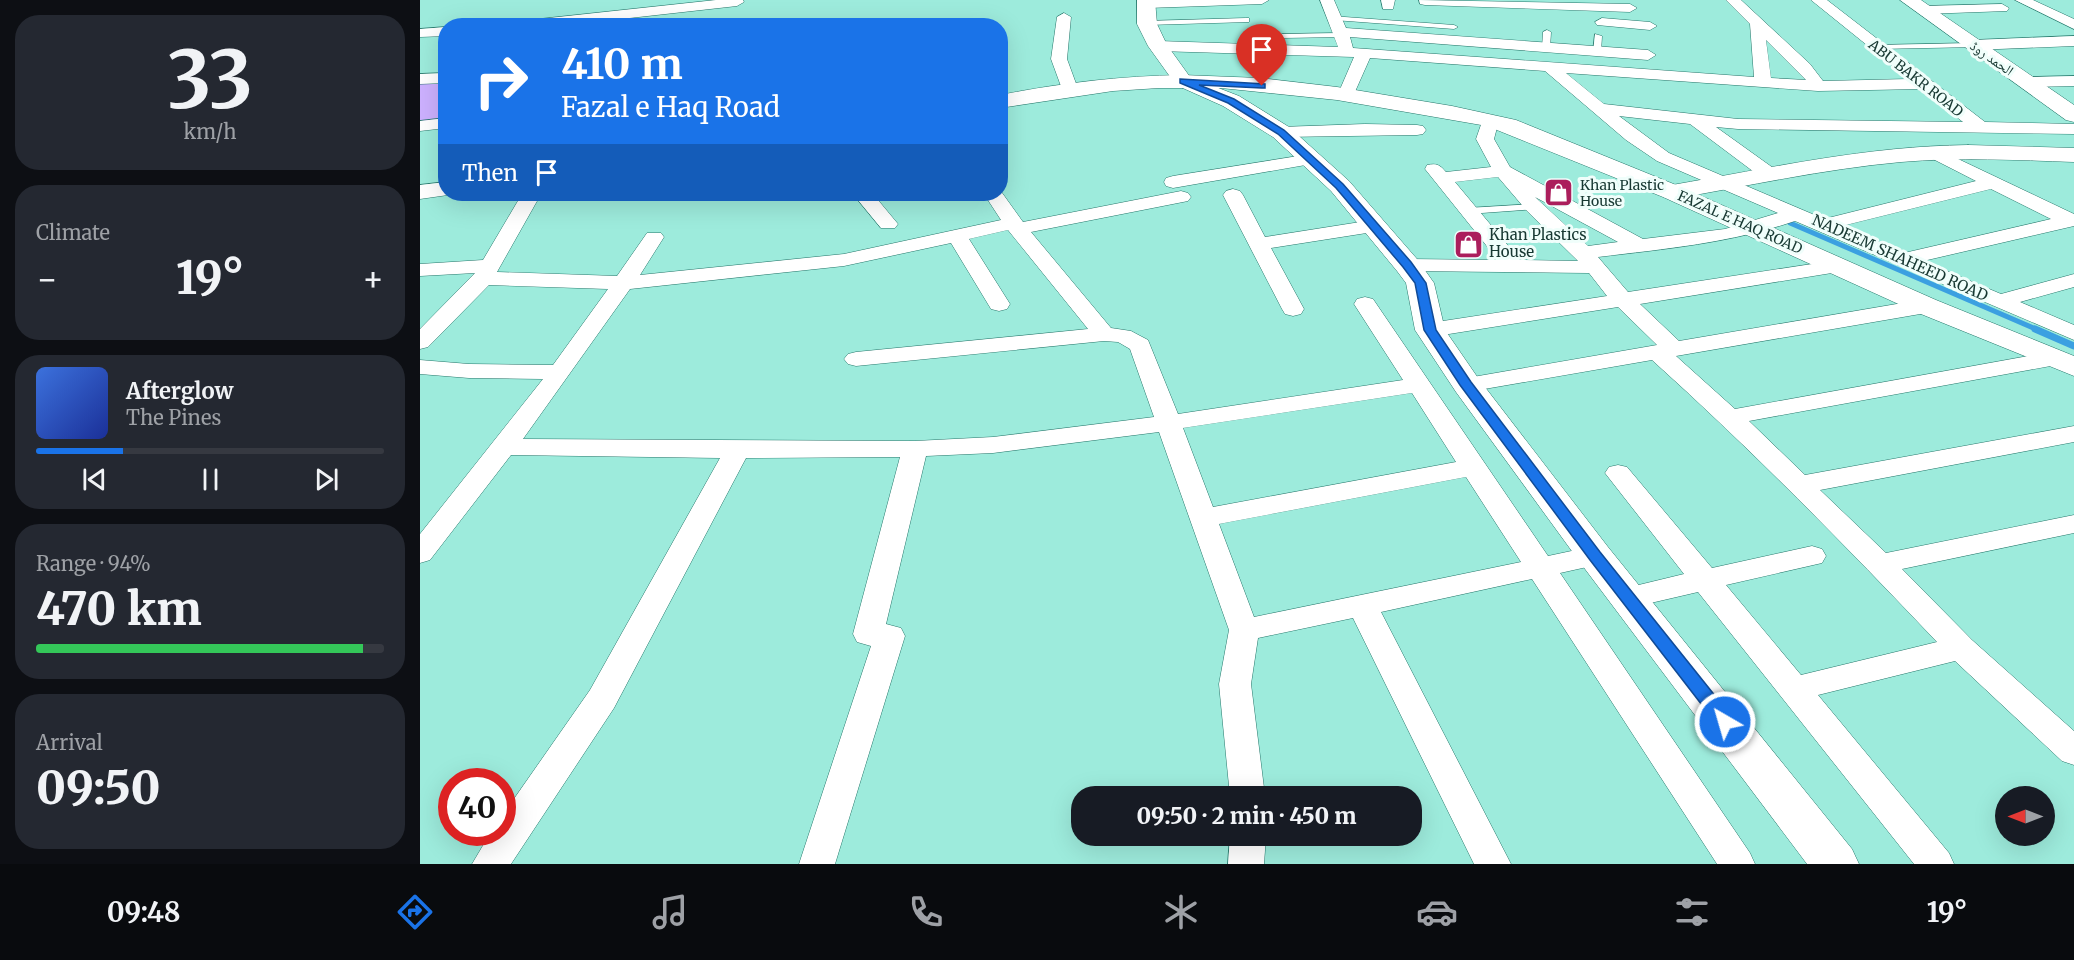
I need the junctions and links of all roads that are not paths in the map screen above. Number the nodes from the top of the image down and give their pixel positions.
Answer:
1 (602, 0) edge
2 (1262, 0) edge
3 (1327, 0) edge
4 (1733, 0) edge
5 (1818, 0) edge
6 (2022, 0) edge
7 (1230, 1) edge
8 (1425, 1) edge
9 (737, 2) dead end
10 (700, 3) edge
11 (1917, 5) edge
12 (1515, 7) edge
13 (1629, 8) dead end
14 (2002, 8) dead end
15 (1147, 9) edge
16 (652, 11) junction
17 (1647, 11) edge
18 (597, 16) junction
19 (1064, 17) dead end
20 (580, 18) edge
21 (648, 18) edge
22 (1246, 20) dead end
23 (1757, 22) junction
24 (2074, 25) edge
25 (1454, 27) dead end
26 (1337, 28) junction
27 (438, 32) edge
28 (420, 33) edge
29 (1282, 36) dead end
30 (1598, 36) dead end
31 (2074, 41) edge
32 (1974, 45) junction
33 (1158, 46) junction
34 (1876, 47) junction
35 (1547, 48) junction
36 (1356, 52) junction
37 (1597, 52) junction
38 (1648, 55) junction
39 (1647, 74) junction
40 (438, 79) edge
41 (420, 80) edge
42 (1183, 81) junction
43 (2074, 81) edge
44 (1763, 82) junction
45 (2026, 82) junction
46 (1786, 84) junction
47 (1924, 84) junction
48 (1818, 86) junction
49 (1070, 89) junction
50 (1346, 94) junction
51 (1008, 101) edge
52 (1601, 109) junction
53 (2074, 115) edge
54 (1695, 119) junction
55 (1490, 120) junction
56 (438, 124) edge
57 (1818, 125) junction
58 (420, 126) edge
59 (1979, 127) junction
60 (2074, 129) edge
61 (1417, 130) dead end
62 (1281, 132) junction
63 (1935, 153) junction
64 (2015, 154) junction
65 (2074, 155) edge
66 (1311, 159) junction
67 (1503, 171) junction
68 (1769, 174) junction
69 (1726, 183) junction
70 (1993, 183) junction
71 (438, 190) edge
72 (420, 192) edge
73 (1672, 192) junction
74 (1233, 195) dead end
75 (527, 201) edge
76 (869, 201) edge
77 (999, 201) edge
78 (1534, 207) junction
79 (1468, 211) junction
80 (1797, 213) junction
81 (2072, 221) edge
82 (888, 224) dead end
83 (1373, 225) junction
84 (1824, 225) junction
85 (1016, 226) junction
86 (1752, 229) junction
87 (957, 236) junction
88 (654, 237) dead end
89 (1259, 244) junction
90 (1638, 244) junction
91 (1902, 259) junction
92 (1587, 260) junction
93 (1407, 265) junction
94 (1514, 266) junction
95 (1838, 266) junction
96 (420, 270) edge
97 (487, 272) junction
98 (2074, 280) edge
99 (624, 283) junction
100 (1622, 299) junction
101 (1999, 301) junction
102 (999, 304) dead end
103 (1365, 304) dead end
104 (1926, 306) junction
105 (1293, 309) dead end
106 (1430, 330) junction
107 (2074, 333) edge
108 (1104, 334) junction
109 (420, 342) edge
110 (1666, 351) junction
111 (856, 359) dead end
112 (2065, 363) edge
113 (420, 367) edge
114 (559, 372) junction
115 (1418, 385) junction
116 (1467, 385) junction
117 (1730, 417) junction
118 (1168, 423) junction
119 (2074, 434) edge
120 (504, 447) junction
121 (915, 449) junction
122 (737, 450) junction
123 (1473, 467) junction
124 (1618, 473) dead end
125 (1799, 485) junction
126 (1203, 518) junction
127 (2074, 524) edge
128 (420, 553) edge
129 (1595, 556) junction
130 (1812, 556) dead end
131 (1880, 564) junction
132 (1541, 569) junction
133 (1705, 580) junction
134 (1629, 597) junction
135 (1362, 606) junction
136 (1244, 630) junction
137 (1961, 648) junction
138 (1794, 689) junction
139 (2069, 742) edge
140 (1246, 786) edge
141 (1247, 846) edge
142 (490, 864) edge
143 (817, 864) edge
144 (1246, 864) edge
145 (1493, 864) edge
146 (1737, 864) edge
147 (1835, 864) edge
148 (1936, 864) edge

1 - 18 street
2 - 7 street
3 - 26 street
4 - 23 street
5 - 34 street, ABU BAKR ROAD
6 - 24 street
7 - 15 street
8 - 12 street
9 - 10 street
10 - 16 street
11 - 14 street
11 - 32 street, الحمد روڈ
12 - 13 street
12 - 17 street
15 - 22 lane
15 - 33 street
16 - 18 street
16 - 21 street
17 - 38 street
18 - 20 street
19 - 49 street
23 - 44 street
23 - 48 street
25 - 26 lane
26 - 29 lane
26 - 35 street
26 - 36 street
27 - 28 street
30 - 37 lane
31 - 32 street
32 - 34 lane
32 - 45 street, الحمد روڈ
33 - 36 street
33 - 42 street
34 - 47 street, ABU BAKR ROAD
35 - 36 street
35 - 37 street
35 - 39 street
35 - 52 street, NADEEM SHAHEED ROAD
36 - 50 street
37 - 38 street
38 - 39 street
39 - 44 street
40 - 41 street
42 - 49 street
42 - 50 street, FAZAL E HAQ ROAD
42 - 62 street
43 - 45 street
44 - 46 street
45 - 53 street, الحمد روڈ
46 - 48 street
46 - 57 street
47 - 48 street
47 - 59 street, ABU BAKR ROAD
49 - 51 street
50 - 55 street, FAZAL E HAQ ROAD
52 - 54 street
52 - 69 street, NADEEM SHAHEED ROAD
54 - 57 street
54 - 68 street
55 - 67 street
55 - 73 street, FAZAL E HAQ ROAD
56 - 58 street
57 - 59 street
59 - 60 street
59 - 64 street, ABU BAKR ROAD
61 - 62 street
62 - 66 street
63 - 64 street
63 - 68 street
63 - 70 street
64 - 65 street
66 - 83 street
66 - 85 street
67 - 78 street
67 - 79 street
67 - 90 street
68 - 69 street
69 - 73 street
69 - 80 street, NADEEM SHAHEED ROAD
70 - 81 street
70 - 84 street
71 - 72 street
73 - 86 street, FAZAL E HAQ ROAD
74 - 89 street
75 - 97 street
76 - 82 street
77 - 85 street
78 - 79 lane
78 - 92 street
79 - 94 street
80 - 84 street, NADEEM SHAHEED ROAD
80 - 86 street
81 - 91 street
83 - 89 street
83 - 93 street
84 - 91 street, NADEEM SHAHEED ROAD
85 - 87 street
85 - 108 street
86 - 90 street
86 - 95 street, FAZAL E HAQ ROAD
87 - 99 street
87 - 102 street
88 - 99 street
89 - 105 street
90 - 92 street
91 - 101 street, NADEEM SHAHEED ROAD
92 - 94 street
92 - 100 street
93 - 94 street
93 - 106 street
95 - 100 street
95 - 104 street, FAZAL E HAQ ROAD
96 - 97 street
97 - 99 street
97 - 109 street
98 - 101 street
99 - 114 street
100 - 106 street
100 - 110 street
101 - 107 street, NADEEM SHAHEED ROAD
103 - 115 street
104 - 110 street
104 - 112 street, FAZAL E HAQ ROAD
106 - 116 street
108 - 111 street
108 - 118 street
110 - 116 street
110 - 117 street
112 - 117 street
113 - 114 street
114 - 120 street
115 - 118 street
115 - 123 street
116 - 129 street
117 - 125 street
118 - 121 street
118 - 126 street
119 - 125 street
120 - 122 street
120 - 128 street
121 - 122 street
121 - 143 street
122 - 142 street
123 - 126 street
123 - 132 street
124 - 133 street
125 - 131 street
126 - 136 street
127 - 131 street
129 - 132 street
129 - 134 street
130 - 133 street
131 - 137 street
132 - 135 street
132 - 146 street
133 - 134 street
133 - 138 street
134 - 147 street
135 - 136 street
135 - 145 street
136 - 140 street
137 - 138 street
137 - 139 street
138 - 148 street
141 - 144 street

